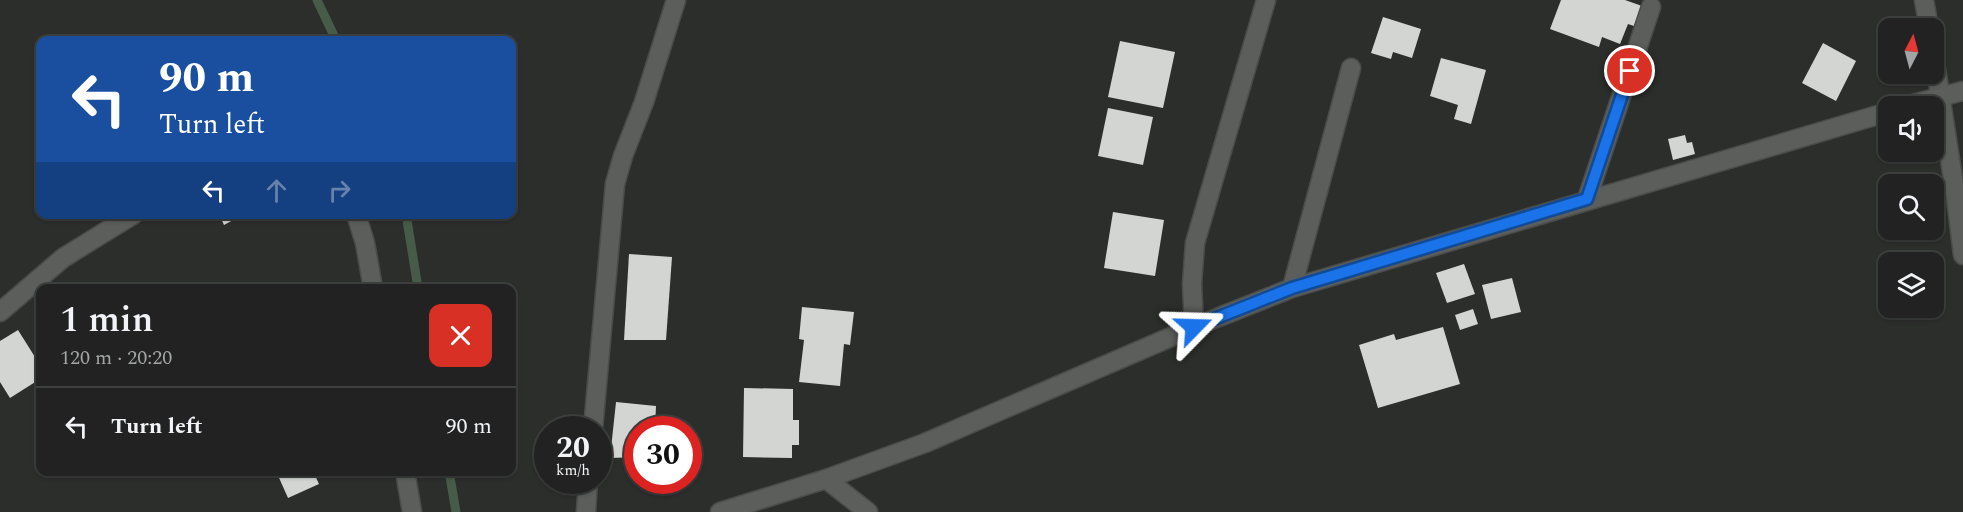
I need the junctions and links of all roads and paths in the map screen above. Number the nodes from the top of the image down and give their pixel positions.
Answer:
1 (675, 0) edge
2 (1266, 0) edge
3 (1924, 0) edge
4 (1651, 7) dead end
5 (1927, 18) edge
6 (1352, 68) dead end
7 (1939, 84) edge
8 (1963, 91) edge
9 (1941, 96) joint
10 (1878, 115) edge
11 (1944, 118) edge
12 (1587, 199) junction
13 (126, 219) edge
14 (358, 219) edge
15 (1963, 255) edge
16 (372, 284) edge
17 (1292, 288) junction
18 (0, 312) edge
19 (1194, 327) junction
20 (594, 416) edge
21 (406, 476) edge
22 (826, 480) junction
23 (587, 494) edge
24 (412, 512) edge
25 (586, 512) edge
26 (720, 512) edge
27 (868, 512) edge

1 - 20 street
2 - 19 street
3 - 5 street
4 - 12 street
6 - 17 street
7 - 9 street
8 - 9 street
10 - 12 street
11 - 15 street
12 - 17 street
13 - 18 street
14 - 16 street
17 - 19 street
19 - 22 street
21 - 24 street
22 - 26 street
22 - 27 street
23 - 25 street

